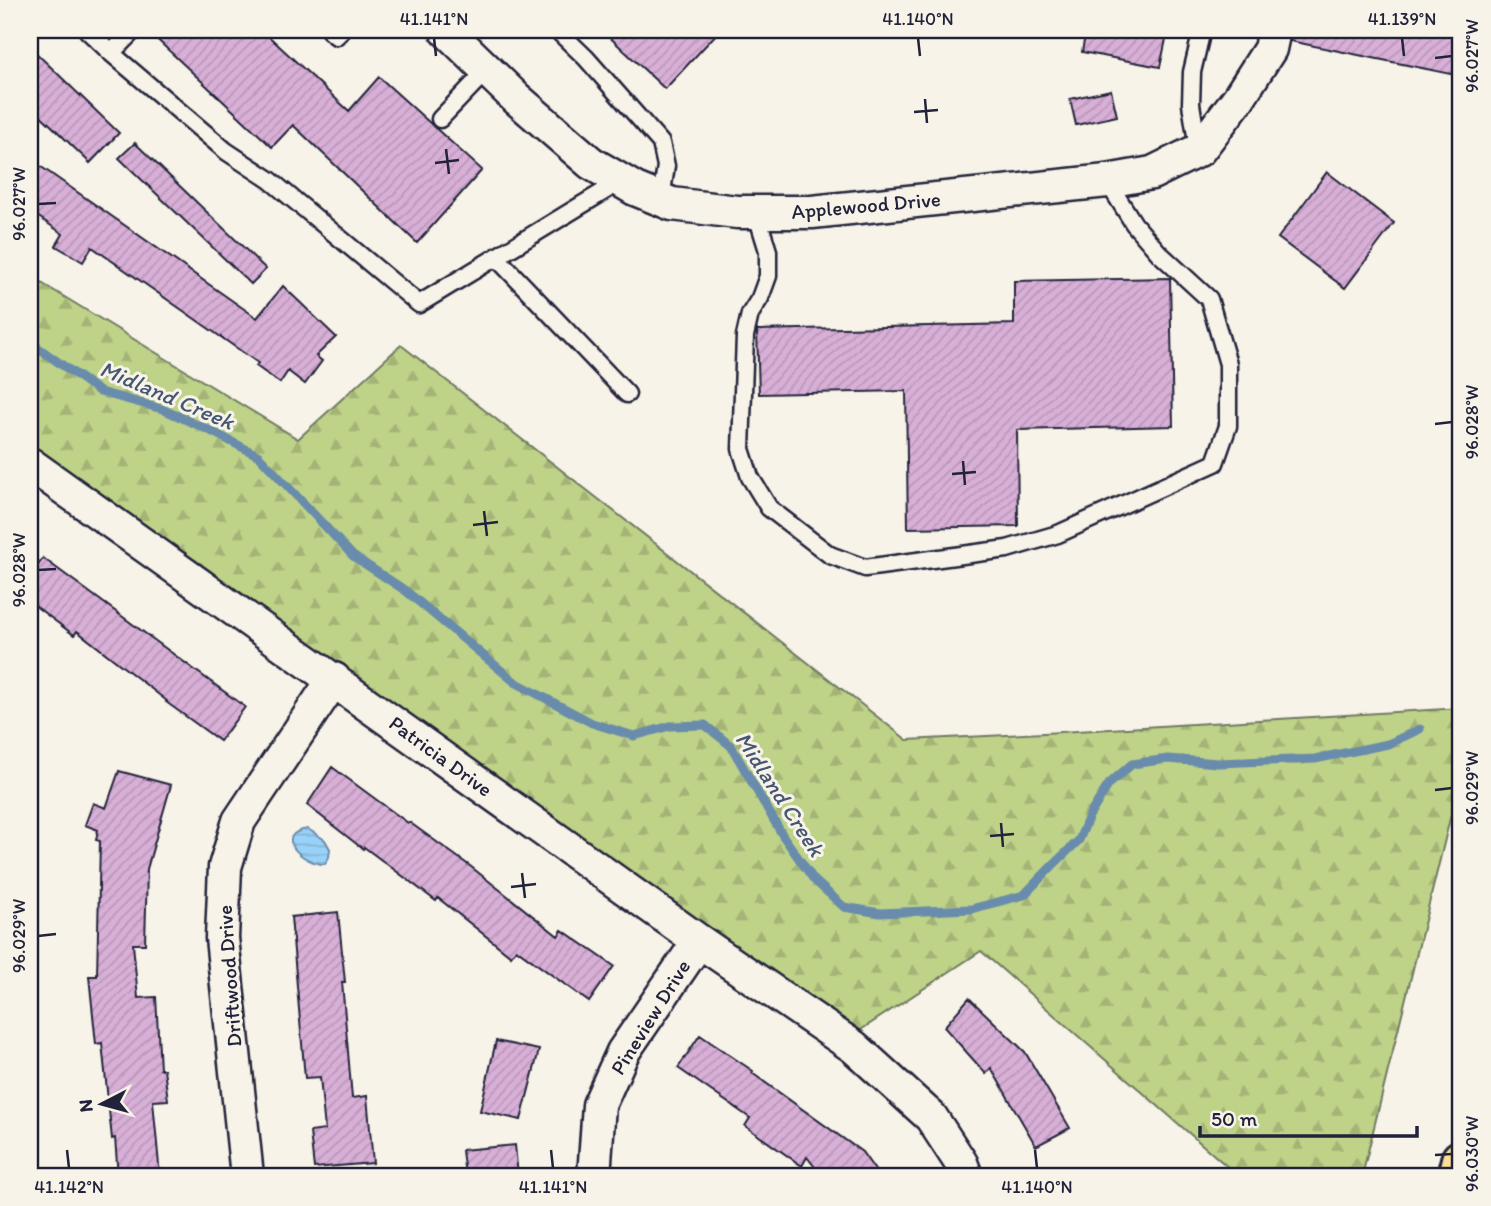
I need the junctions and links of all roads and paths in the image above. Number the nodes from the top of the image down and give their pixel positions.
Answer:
1 (87, 30) edge
2 (134, 30) edge
3 (329, 30) edge
4 (342, 30) edge
5 (446, 30) edge
6 (558, 30) edge
7 (1202, 30) edge
8 (1274, 30) edge
9 (111, 53) junction
10 (487, 69) junction
11 (440, 119) dead end
12 (1199, 150) junction
13 (621, 181) junction
14 (1107, 181) junction
15 (661, 198) junction
16 (756, 212) junction
17 (496, 257) junction
18 (627, 394) dead end
19 (30, 464) edge
20 (334, 680) junction
21 (699, 941) junction
22 (1461, 1160) edge
23 (247, 1176) edge
24 (594, 1176) edge
25 (966, 1176) edge
26 (1457, 1176) edge

1 - 9 lane
2 - 9 lane
3 - 4 lane
5 - 10 street, Applewood Drive
6 - 15 lane
7 - 12 lane
8 - 12 street, Applewood Drive
9 - 17 lane
10 - 11 lane
10 - 13 street, Applewood Drive
12 - 14 street, Applewood Drive
13 - 15 street, Applewood Drive
13 - 17 lane
14 - 16 street, Applewood Drive
14 - 16 lane
15 - 16 street, Applewood Drive
17 - 18 lane
19 - 20 street, Patricia Drive
20 - 21 street, Patricia Drive
20 - 23 street, Driftwood Drive
21 - 24 street, Pineview Drive
21 - 25 street, Patricia Drive
22 - 26 highway

